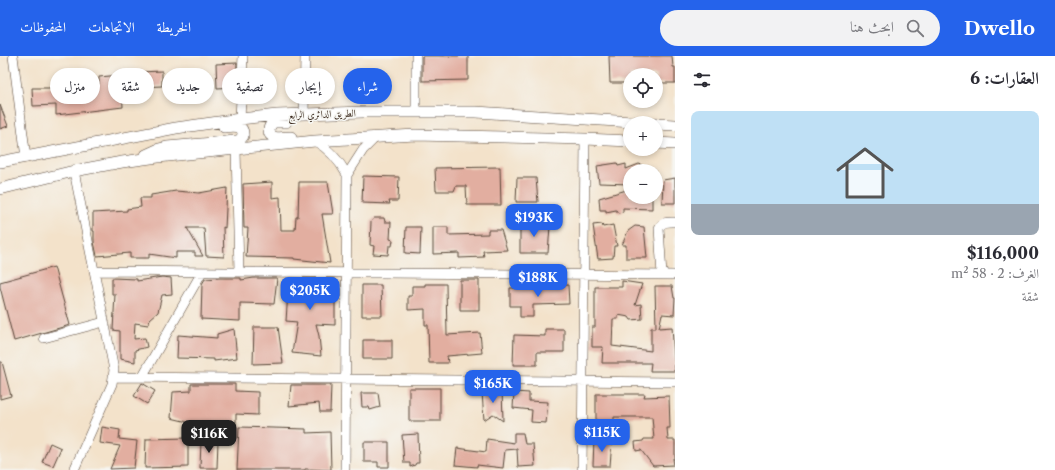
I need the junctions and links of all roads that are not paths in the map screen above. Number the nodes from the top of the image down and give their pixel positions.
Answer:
1 (13, 56) edge
2 (243, 56) edge
3 (305, 56) edge
4 (416, 56) edge
5 (363, 112) junction
6 (416, 112) junction
7 (304, 114) junction
8 (240, 119) junction
9 (623, 121) edge
10 (663, 124) edge
11 (675, 125) edge
12 (181, 128) junction
13 (376, 137) junction
14 (353, 138) junction
15 (585, 139) junction
16 (315, 141) junction
17 (623, 142) edge
18 (663, 143) edge
19 (675, 144) edge
20 (236, 149) junction
21 (26, 158) junction
22 (139, 160) junction
23 (0, 162) edge
24 (74, 171) junction
25 (347, 175) junction
26 (0, 189) edge
27 (675, 222) edge
28 (94, 271) junction
29 (202, 272) junction
30 (239, 272) junction
31 (346, 273) junction
32 (584, 275) junction
33 (662, 275) junction
34 (675, 275) edge
35 (104, 322) junction
36 (44, 338) dead end
37 (113, 377) junction
38 (142, 377) junction
39 (345, 379) junction
40 (583, 381) junction
41 (675, 382) edge
42 (74, 470) edge
43 (344, 470) edge
44 (582, 470) edge

1 - 21 street
2 - 8 street
3 - 7 street
4 - 6 street
5 - 6 main road, الطريق الدائري الرابع
5 - 7 main road, الطريق الدائري الرابع
5 - 14 main road
6 - 9 main road, الطريق الدائري الرابع
7 - 8 main road, الطريق الدائري الرابع
8 - 12 main road, الطريق الدائري الرابع
10 - 11 main road
12 - 21 main road, الطريق الدائري الرابع
12 - 22 main road
13 - 14 main road
13 - 15 main road
13 - 25 street
14 - 16 main road
15 - 17 main road
15 - 32 street
16 - 20 main road
16 - 25 street
18 - 19 main road
20 - 22 main road
20 - 30 street
21 - 23 main road, الطريق الدائري الرابع
22 - 24 main road
24 - 26 main road
24 - 28 street
25 - 31 street
27 - 33 street
28 - 29 street
28 - 35 street
29 - 30 street
29 - 38 street
30 - 31 street
31 - 32 street
31 - 39 street
32 - 33 street
32 - 40 street
33 - 34 street
35 - 36 street
35 - 37 street
37 - 38 street
37 - 42 street
38 - 39 street
39 - 40 street
39 - 43 street
40 - 41 street
40 - 44 street

